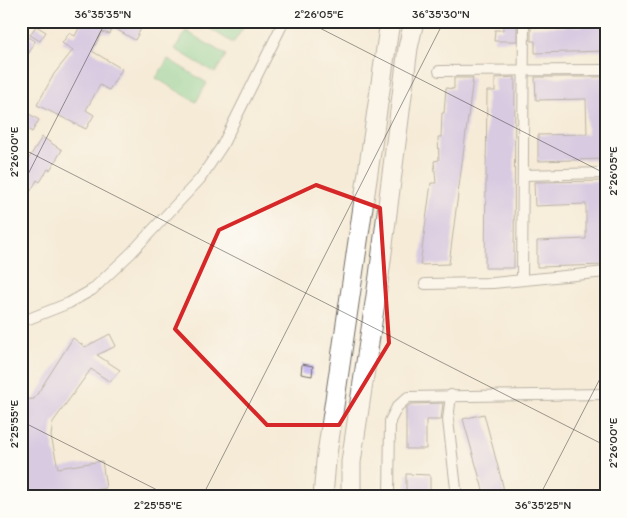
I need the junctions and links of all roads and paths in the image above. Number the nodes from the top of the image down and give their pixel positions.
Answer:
1 (284, 21) edge
2 (390, 21) edge
3 (414, 21) edge
4 (524, 21) edge
5 (606, 70) edge
6 (439, 71) dead end
7 (524, 71) junction
8 (606, 173) edge
9 (523, 175) junction
10 (606, 272) edge
11 (522, 280) junction
12 (426, 284) dead end
13 (21, 322) edge
14 (451, 394) junction
15 (606, 394) edge
16 (323, 497) edge
17 (351, 497) edge
18 (389, 497) edge
19 (457, 497) edge

1 - 13 street
2 - 16 highway
3 - 17 highway
4 - 7 street
5 - 7 street
6 - 7 street
7 - 9 street
8 - 9 street
9 - 11 street
10 - 11 street
11 - 12 street
14 - 15 street
14 - 18 street
14 - 19 street

